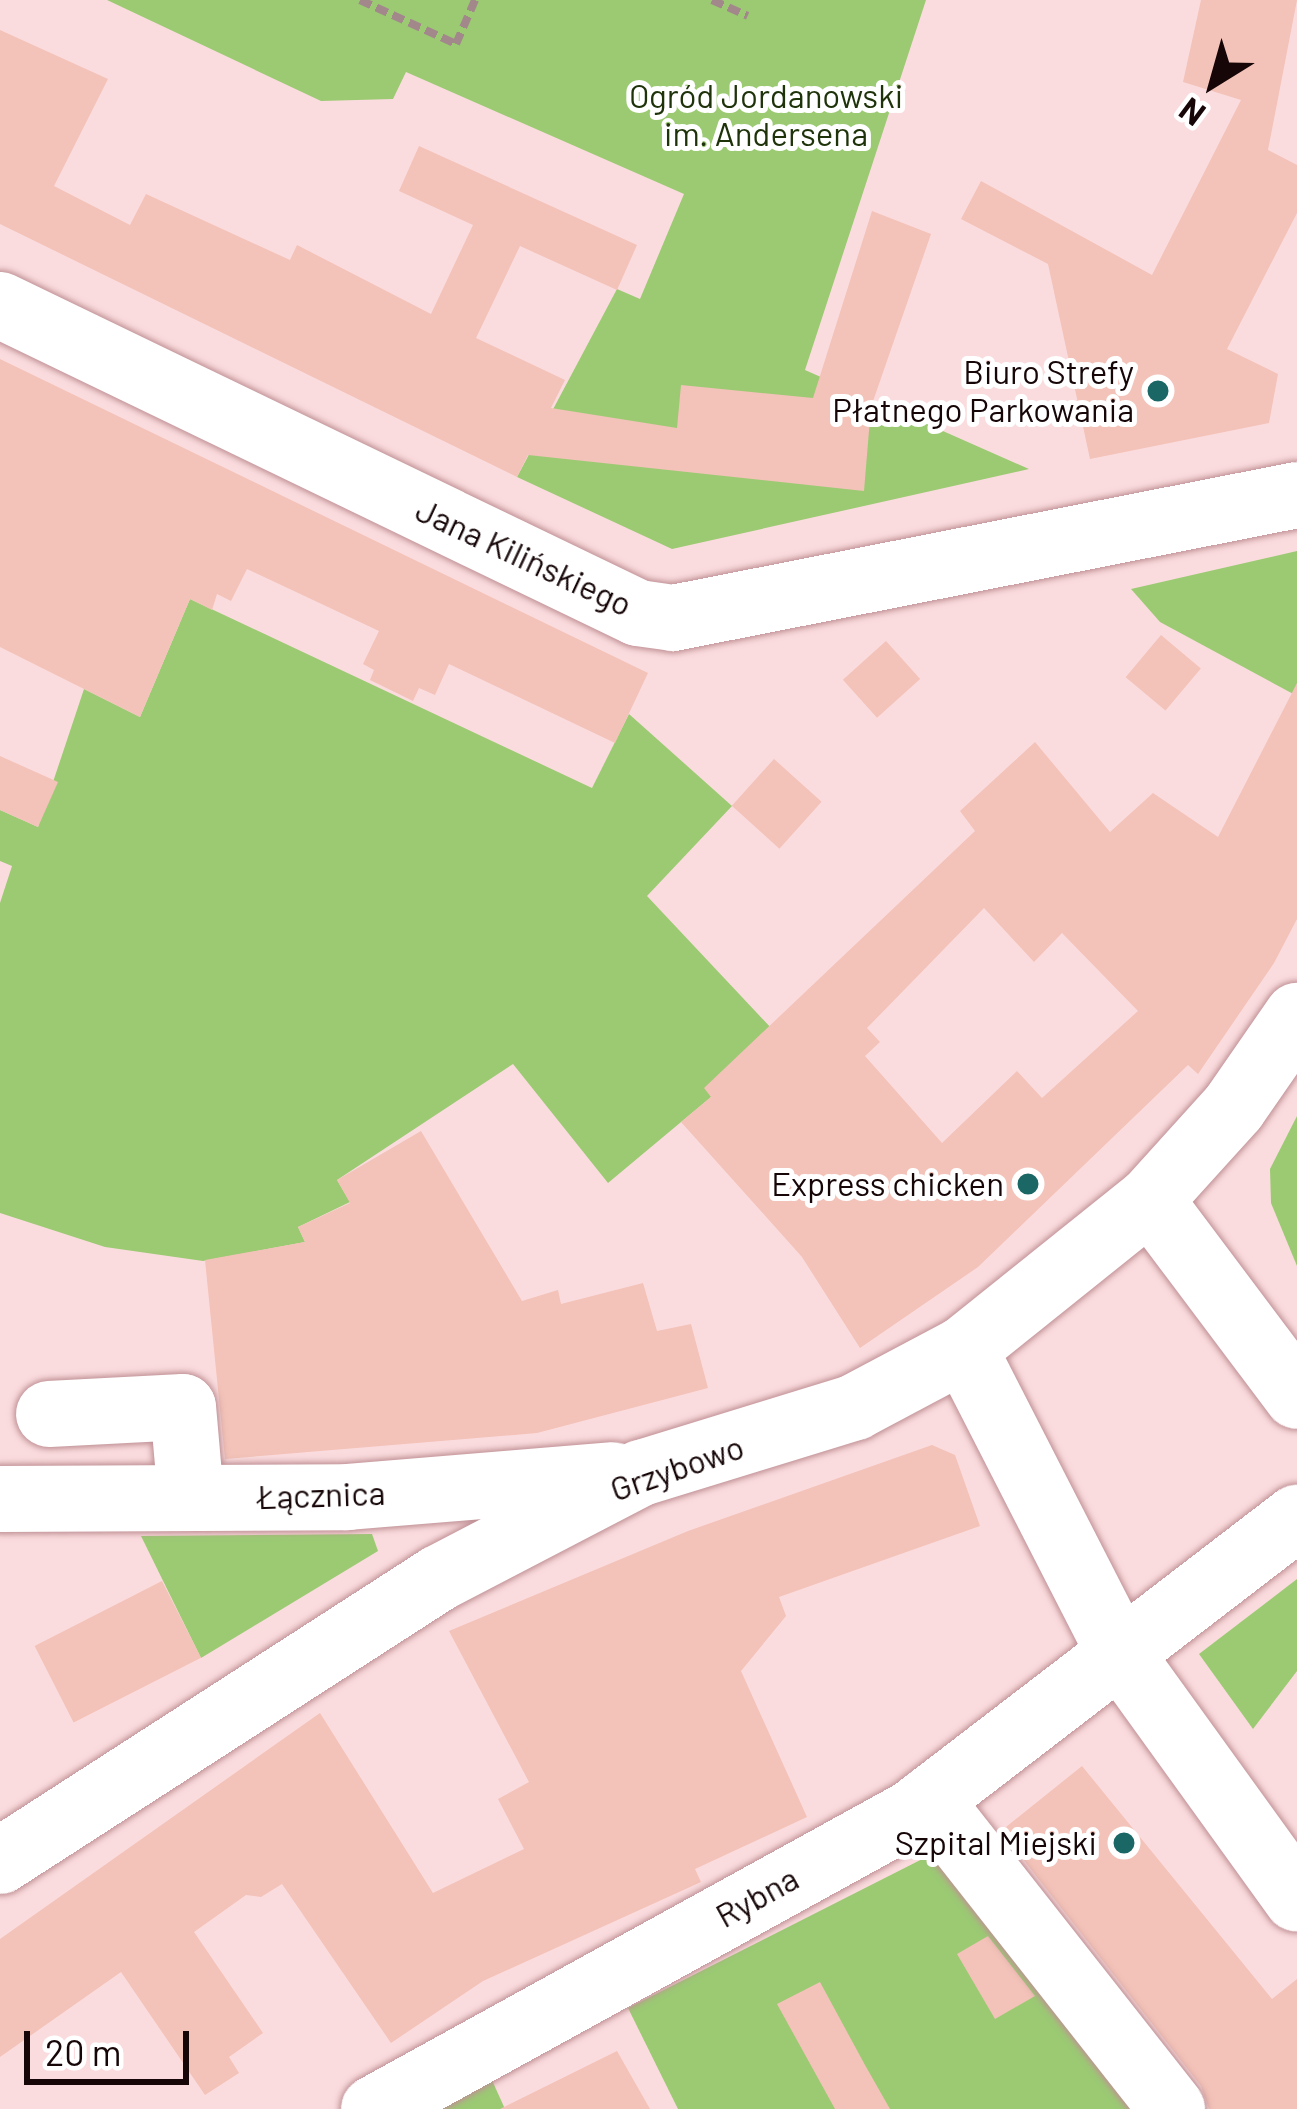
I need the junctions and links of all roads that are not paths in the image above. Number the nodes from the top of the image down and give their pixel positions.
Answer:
1 (0, 305) edge
2 (1297, 495) edge
3 (1297, 1016) edge
4 (1150, 1200) junction
5 (964, 1349) junction
6 (1297, 1396) edge
7 (49, 1414) dead end
8 (641, 1473) junction
9 (0, 1498) edge
10 (191, 1498) junction
11 (1297, 1518) edge
12 (1119, 1652) junction
13 (1188, 1751) junction
14 (929, 1800) junction
15 (1297, 1833) edge
16 (0, 1861) edge
17 (1297, 1899) edge
18 (374, 2109) edge
19 (1172, 2109) edge

1 - 2 street, Jana Kilińskiego
3 - 4 street, Grzybowo
4 - 5 street, Grzybowo
4 - 6 street
5 - 8 street, Grzybowo
5 - 12 street
7 - 10 street
8 - 10 street, Łącznica
8 - 16 street, Grzybowo
9 - 10 street, Łącznica
11 - 12 street, Rybna
12 - 13 street
12 - 14 street, Rybna
13 - 15 street
13 - 17 street
14 - 18 street, Rybna
14 - 19 street

